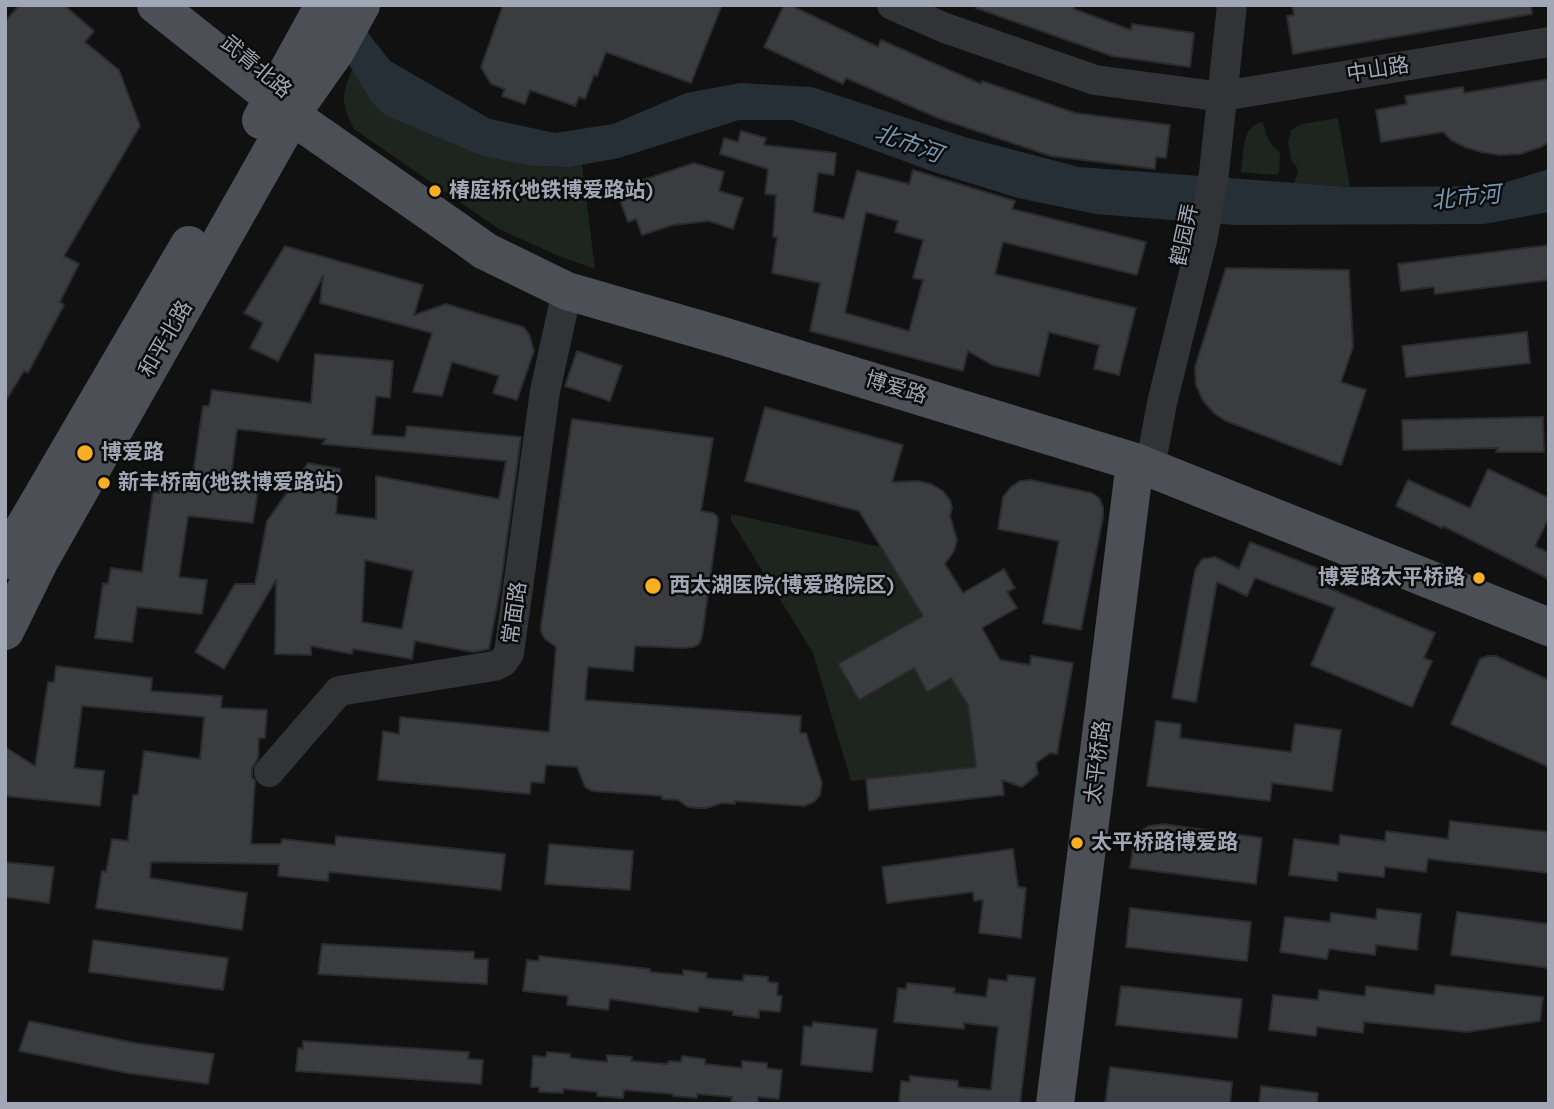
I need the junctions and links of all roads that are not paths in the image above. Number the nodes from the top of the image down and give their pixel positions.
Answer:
1 (156, 5) edge
2 (180, 5) edge
3 (892, 5) edge
4 (1220, 5) edge
5 (1232, 5) edge
6 (340, 9) edge
7 (1549, 42) edge
8 (1215, 95) junction
9 (286, 101) junction
10 (567, 291) junction
11 (1142, 465) junction
12 (5, 561) edge
13 (1549, 627) edge
14 (5, 631) edge
15 (268, 772) dead end
16 (1055, 1104) edge
17 (1070, 1104) edge

1 - 9 main road, 武青北路
2 - 9 main road, 武青北路
3 - 8 street, 中山路
4 - 8 street, 鹤园弄
5 - 8 street, 鹤园弄
6 - 9 main road, 和平北路
6 - 9 main road, 和平北路
7 - 8 street, 中山路
8 - 11 street, 鹤园弄
9 - 10 main road, 博爱路
9 - 12 main road, 和平北路
9 - 14 main road, 和平北路
10 - 11 main road, 博爱路
10 - 15 street, 常面路
11 - 13 main road, 博爱路
11 - 16 main road, 太平桥路
11 - 17 main road

